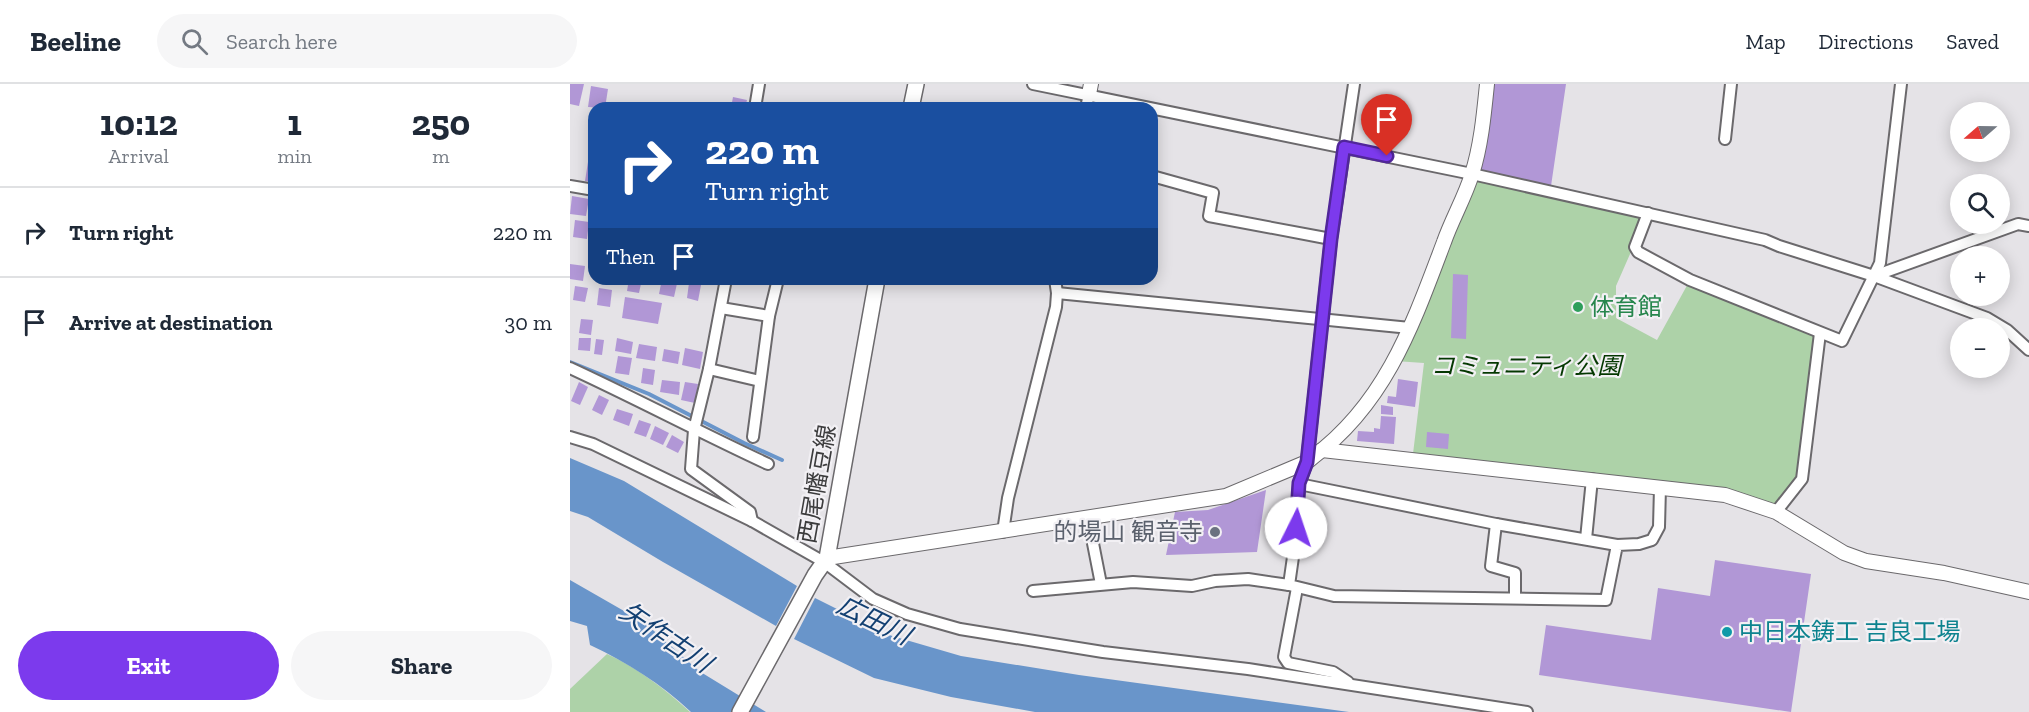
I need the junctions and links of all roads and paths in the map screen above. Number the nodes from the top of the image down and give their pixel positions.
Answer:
1 (759, 84) edge
2 (916, 84) edge
3 (1033, 84) edge
4 (1354, 84) edge
5 (1487, 84) edge
6 (1731, 84) edge
7 (1901, 84) edge
8 (1089, 95) edge
9 (756, 102) edge
10 (912, 102) edge
11 (1114, 102) edge
12 (1158, 114) edge
13 (1725, 139) dead end
14 (1344, 147) junction
15 (1472, 174) junction
16 (1158, 178) edge
17 (570, 186) edge
18 (588, 189) edge
19 (1648, 213) junction
20 (2029, 226) edge
21 (1331, 239) junction
22 (1874, 276) junction
23 (725, 285) edge
24 (777, 285) edge
25 (876, 285) edge
26 (1055, 285) edge
27 (1057, 293) junction
28 (721, 308) junction
29 (769, 316) junction
30 (1323, 319) junction
31 (1410, 328) junction
32 (1820, 333) junction
33 (2029, 350) edge
34 (570, 368) edge
35 (709, 369) junction
36 (760, 381) junction
37 (695, 426) junction
38 (570, 437) edge
39 (753, 437) dead end
40 (1322, 450) junction
41 (1307, 462) junction
42 (768, 464) dead end
43 (1592, 479) junction
44 (1299, 483) junction
45 (1660, 487) junction
46 (1776, 512) junction
47 (1088, 518) junction
48 (752, 521) junction
49 (1496, 524) junction
50 (1004, 532) junction
51 (1586, 539) junction
52 (1617, 545) junction
53 (822, 565) junction
54 (1101, 584) junction
55 (1293, 586) junction
56 (1033, 591) dead end
57 (2029, 592) edge
58 (1515, 598) junction
59 (1354, 686) junction
60 (740, 712) edge
61 (1527, 712) edge

1 - 9 street
2 - 10 main road
3 - 8 street
4 - 14 street
5 - 15 street
6 - 13 street
7 - 22 street
8 - 11 street
12 - 14 street
14 - 15 street
14 - 21 street
15 - 19 street
15 - 31 street
16 - 21 street
17 - 18 street
19 - 22 street
19 - 32 street
20 - 22 street
21 - 30 street
22 - 32 street
22 - 33 street
23 - 28 street
24 - 29 street
25 - 53 main road, 西尾幡豆線
26 - 27 street
27 - 30 street
27 - 50 street
28 - 29 street
28 - 35 street
29 - 36 street
30 - 31 street
30 - 41 street
31 - 40 street
32 - 46 street
34 - 37 street
35 - 36 street
35 - 37 street
36 - 39 street
37 - 42 street
37 - 48 street
38 - 48 street
40 - 41 street
40 - 43 street
41 - 44 street
41 - 47 street
43 - 45 street
43 - 51 street
44 - 49 street
44 - 55 street
45 - 46 street
45 - 52 street
46 - 57 street
47 - 50 street
47 - 54 street
48 - 53 street
49 - 51 street
49 - 58 street
50 - 53 street
51 - 52 street
52 - 58 street
53 - 59 street
53 - 60 main road, 西尾幡豆線
54 - 55 street
54 - 56 street
55 - 58 street
55 - 59 street
59 - 61 street

